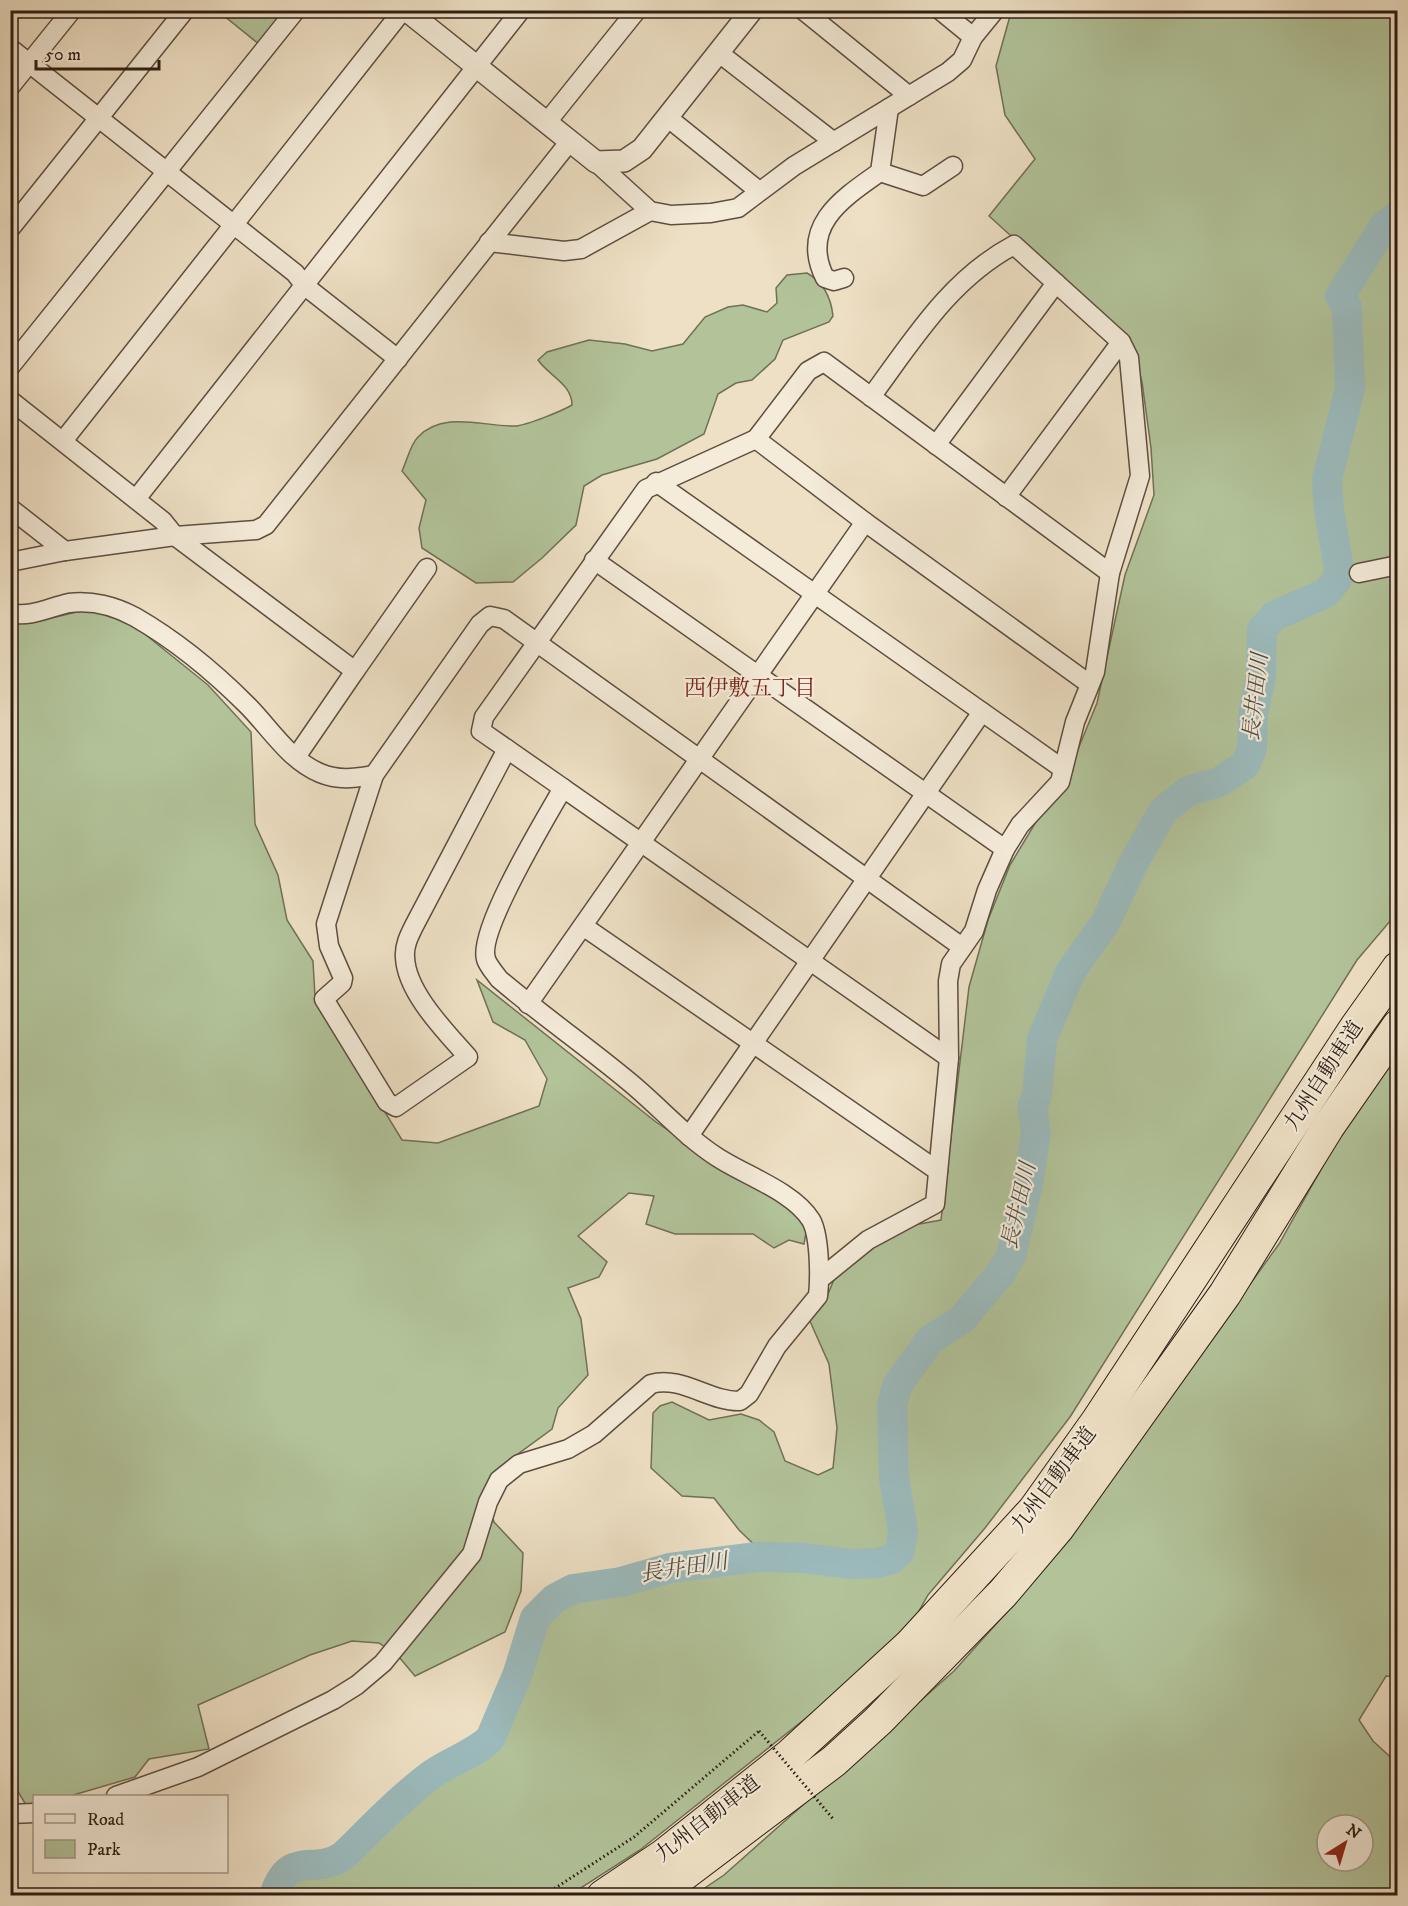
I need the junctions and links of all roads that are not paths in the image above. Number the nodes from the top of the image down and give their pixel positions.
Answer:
1 (72, 10) edge
2 (185, 10) edge
3 (296, 10) edge
4 (404, 10) edge
5 (521, 10) edge
6 (637, 10) edge
7 (752, 10) edge
8 (804, 10) edge
9 (940, 10) edge
10 (995, 10) edge
11 (973, 37) junction
12 (10, 48) edge
13 (719, 53) junction
14 (29, 63) junction
15 (477, 66) junction
16 (10, 87) edge
17 (909, 96) junction
18 (889, 108) junction
19 (97, 117) junction
20 (667, 117) junction
21 (547, 123) junction
22 (570, 141) junction
23 (834, 142) junction
24 (596, 162) junction
25 (953, 166) dead end
26 (880, 172) junction
27 (167, 173) junction
28 (759, 191) junction
29 (650, 211) junction
30 (234, 225) junction
31 (10, 229) edge
32 (489, 242) junction
33 (844, 278) dead end
34 (1056, 283) junction
35 (305, 286) junction
36 (1121, 342) junction
37 (398, 359) junction
38 (10, 367) edge
39 (871, 397) junction
40 (10, 400) edge
41 (756, 439) junction
42 (63, 441) junction
43 (936, 445) junction
44 (656, 482) junction
45 (1006, 497) junction
46 (136, 499) junction
47 (10, 508) edge
48 (865, 522) junction
49 (175, 536) junction
50 (64, 551) junction
51 (594, 560) junction
52 (10, 562) edge
53 (1398, 565) edge
54 (427, 567) dead end
55 (1110, 573) junction
56 (1359, 573) dead end
57 (814, 594) junction
58 (10, 613) edge
59 (535, 642) junction
60 (355, 670) junction
61 (758, 675) junction
62 (1089, 682) junction
63 (982, 712) junction
64 (507, 749) junction
65 (297, 757) junction
66 (699, 759) junction
67 (1063, 770) junction
68 (374, 776) junction
69 (562, 788) junction
70 (926, 793) junction
71 (641, 843) junction
72 (1005, 849) junction
73 (867, 879) junction
74 (583, 926) junction
75 (962, 947) junction
76 (810, 961) junction
77 (1398, 968) edge
78 (528, 1004) junction
79 (1398, 1026) edge
80 (753, 1043) junction
81 (949, 1058) junction
82 (689, 1136) junction
83 (938, 1172) junction
84 (820, 1279) junction
85 (1046, 1519) junction
86 (121, 1795) edge
87 (11, 1813) edge
88 (33, 1813) edge
89 (603, 1896) edge
90 (655, 1896) edge

1 - 14 street
2 - 19 street
3 - 27 street
4 - 15 street
4 - 30 street
5 - 15 street
6 - 21 street
7 - 13 street
8 - 17 street
9 - 11 street
10 - 11 street
11 - 17 street
12 - 14 street
13 - 20 street
13 - 23 street
14 - 16 street
14 - 19 street
15 - 21 street
15 - 35 street
17 - 18 street
18 - 23 street
18 - 26 street
19 - 27 street
19 - 31 street
20 - 24 street
20 - 28 street
21 - 22 street
22 - 24 street
22 - 32 street
23 - 28 street
24 - 29 street
25 - 26 street
26 - 33 street
27 - 30 street
27 - 38 street
28 - 29 street
29 - 32 street
30 - 35 street
30 - 42 street
32 - 37 street
34 - 36 street
34 - 39 street
34 - 43 street
35 - 37 street
35 - 46 street
36 - 45 street
36 - 55 street
37 - 49 street
39 - 41 street
39 - 43 street
40 - 42 street
41 - 44 street
41 - 48 street
42 - 46 street
43 - 45 street
44 - 51 street
44 - 57 street
45 - 55 street
46 - 49 street
47 - 50 street
48 - 57 street
48 - 62 street
49 - 50 street
49 - 60 street
50 - 52 street
51 - 59 street
51 - 61 street
53 - 56 street
54 - 60 street
55 - 62 street
57 - 61 street
57 - 63 street
58 - 65 street
59 - 64 street
59 - 66 street
59 - 68 street
60 - 65 street
61 - 66 street
61 - 70 street
62 - 67 street
63 - 67 street
63 - 70 street
64 - 68 street
64 - 69 street
65 - 68 street
66 - 71 street
66 - 73 street
67 - 72 street
69 - 71 street
69 - 78 street
70 - 72 street
70 - 73 street
71 - 74 street
71 - 76 street
72 - 75 street
73 - 75 street
73 - 76 street
74 - 78 street
74 - 80 street
75 - 81 street
76 - 80 street
76 - 81 street
77 - 85 highway, 九州自動車道
78 - 82 street
79 - 85 highway, 九州自動車道
80 - 82 street
80 - 83 street
81 - 83 street
82 - 84 street
83 - 84 street
84 - 86 street
85 - 89 highway, 九州自動車道
85 - 90 highway, 九州自動車道
87 - 88 street

